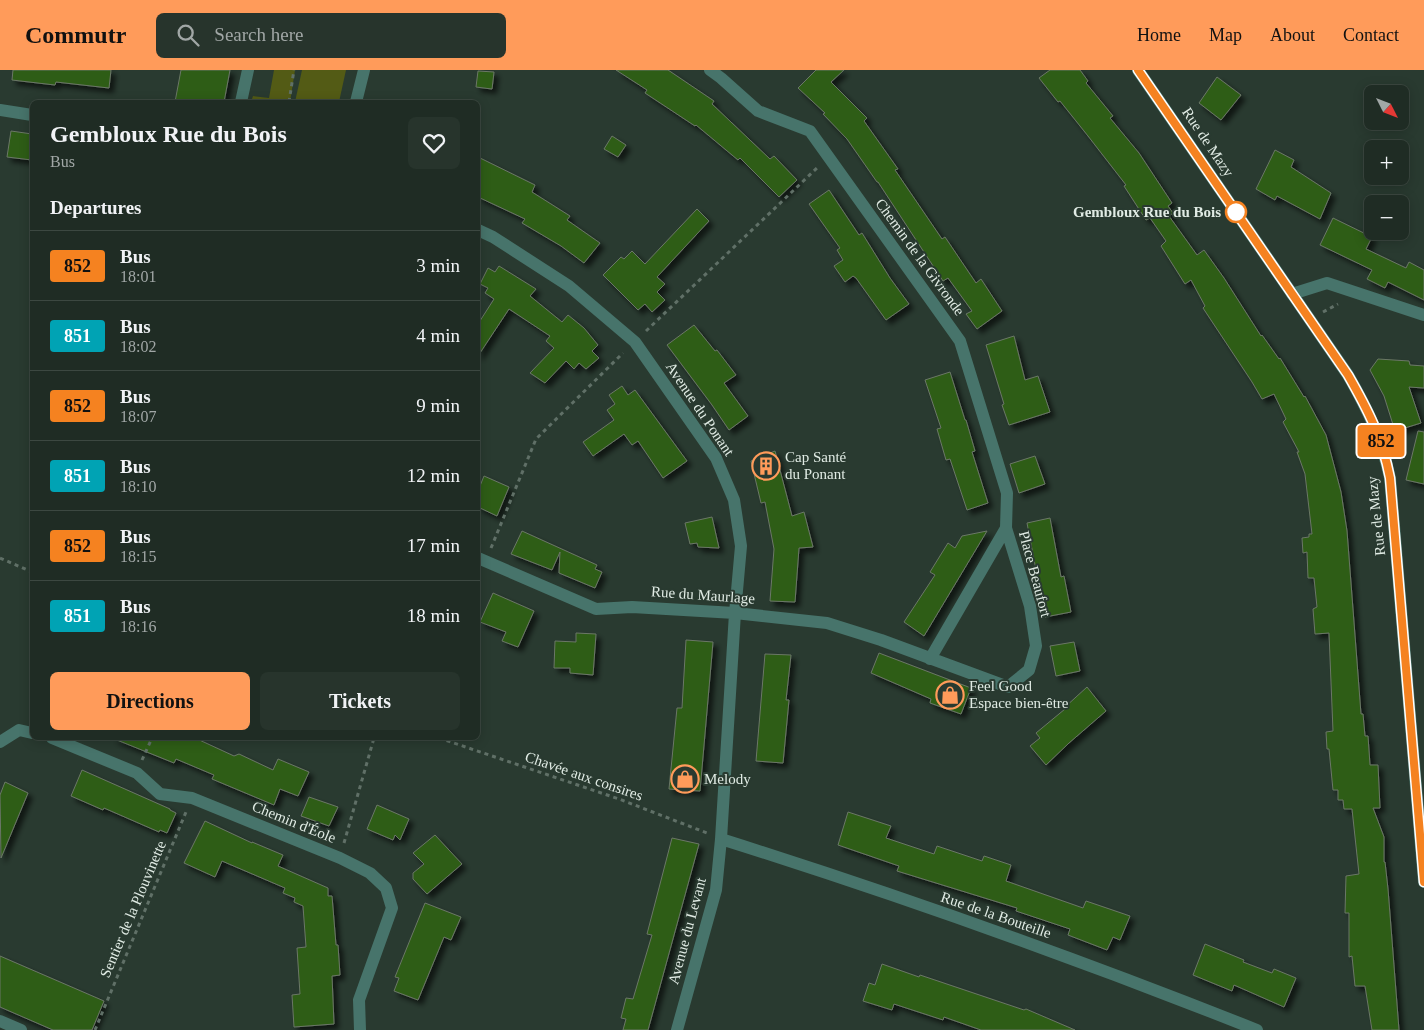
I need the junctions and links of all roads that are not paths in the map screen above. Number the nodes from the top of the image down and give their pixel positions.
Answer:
1 (248, 70) edge
2 (364, 70) edge
3 (710, 70) edge
4 (1138, 70) edge
5 (241, 100) edge
6 (356, 100) edge
7 (0, 110) edge
8 (30, 115) edge
9 (480, 231) edge
10 (1292, 294) junction
11 (1424, 315) edge
12 (1006, 528) junction
13 (480, 559) edge
14 (734, 613) junction
15 (930, 659) junction
16 (30, 733) edge
17 (57, 740) edge
18 (0, 742) edge
19 (721, 839) junction
20 (1424, 882) edge
21 (0, 1021) edge
22 (21, 1030) edge
23 (360, 1030) edge
24 (677, 1030) edge
25 (1257, 1030) edge

1 - 5 street
2 - 6 street
3 - 12 street, Chemin de la Givronde
4 - 10 street, Rue de Mazy
7 - 8 street
9 - 14 street, Avenue du Ponant
10 - 11 street
10 - 20 street, Rue de Mazy
12 - 15 street, Place Beaufort
12 - 15 street, Place Beaufort
13 - 14 street, Rue du Maurlage
14 - 15 street, Rue du Maurlage
14 - 19 street, Avenue du Ponant
16 - 18 street
17 - 23 street, Chemin d'Éole
19 - 24 street, Avenue du Levant
19 - 25 street, Rue de la Bouteille
21 - 22 street

